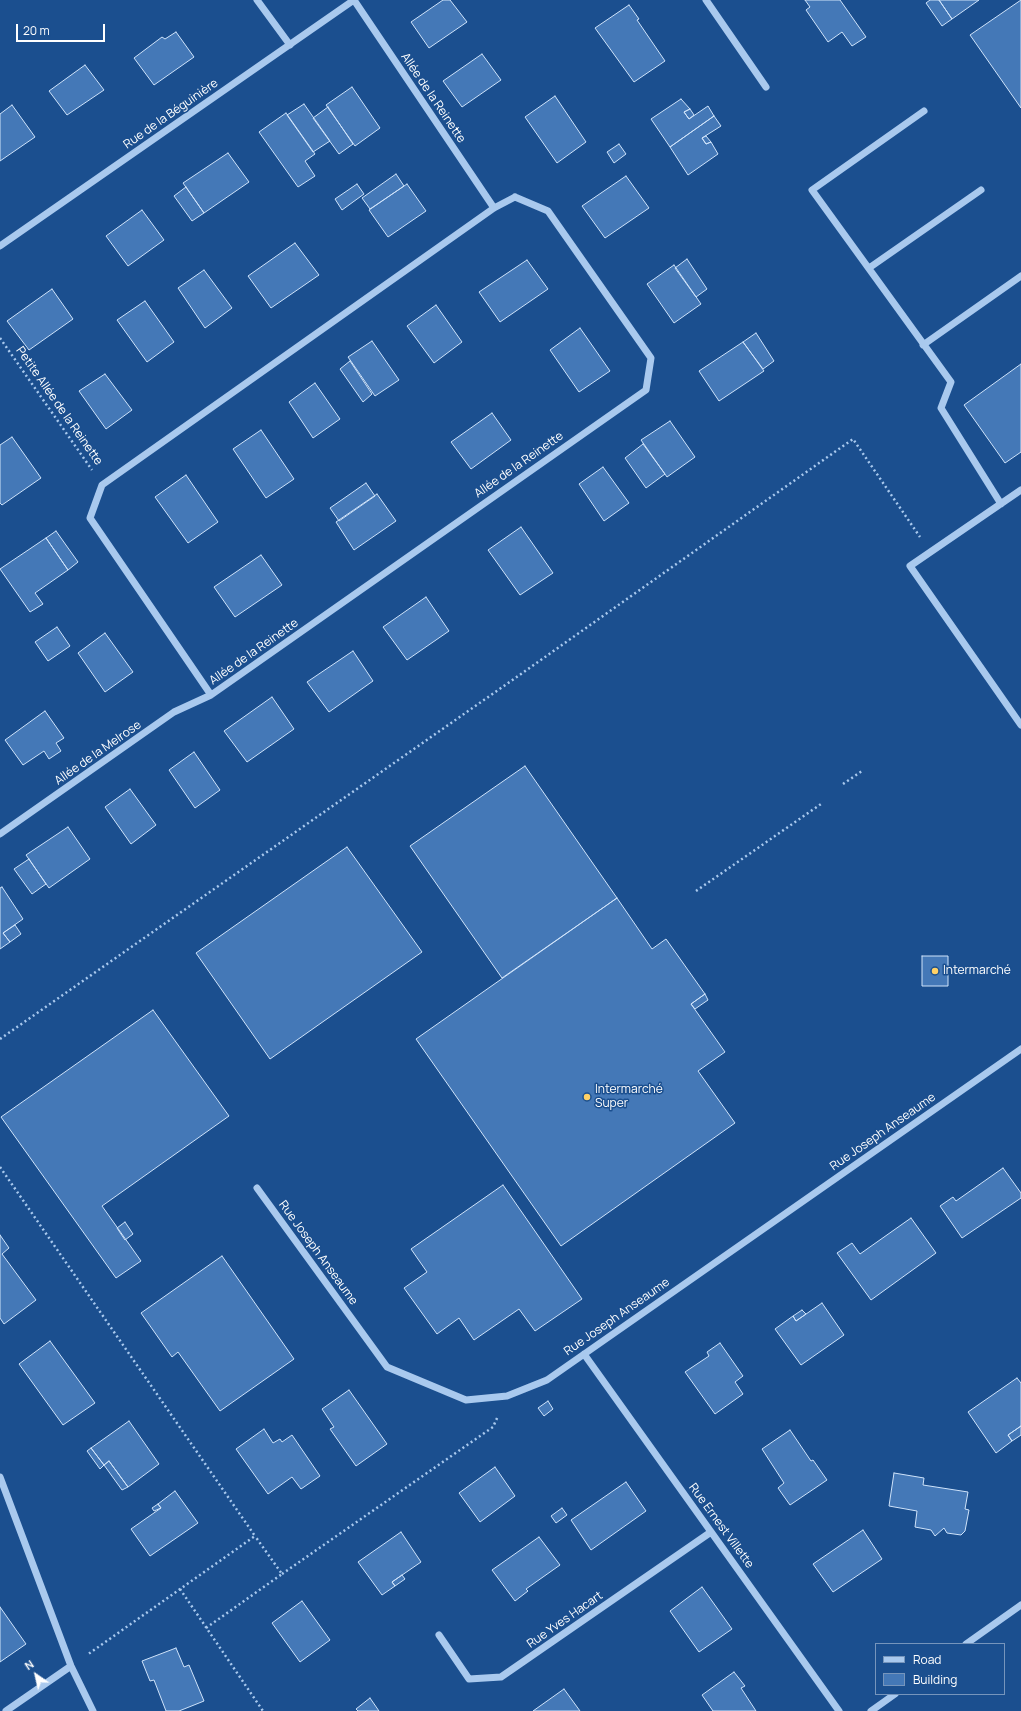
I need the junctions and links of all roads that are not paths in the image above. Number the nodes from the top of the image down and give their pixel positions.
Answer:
1 (258, 0) edge
2 (354, 0) edge
3 (706, 0) edge
4 (290, 45) junction
5 (766, 87) dead end
6 (924, 111) dead end
7 (981, 190) dead end
8 (494, 208) junction
9 (0, 246) edge
10 (869, 268) junction
11 (1021, 276) edge
12 (923, 345) junction
13 (1021, 490) edge
14 (1001, 504) junction
15 (211, 696) junction
16 (1021, 725) edge
17 (0, 834) edge
18 (1021, 1049) edge
19 (257, 1188) dead end
20 (584, 1354) junction
21 (0, 1477) edge
22 (711, 1532) junction
23 (1021, 1605) edge
24 (439, 1635) dead end
25 (967, 1643) edge
26 (71, 1666) junction
27 (894, 1695) edge
28 (6, 1711) edge
29 (93, 1711) edge
30 (839, 1711) edge
31 (870, 1711) edge

1 - 4 street
2 - 4 street, Rue de la Béguinière
2 - 8 street, Allée de la Reinette
3 - 5 street
4 - 9 street, Rue de la Béguinière
6 - 10 street
7 - 10 street
8 - 15 street, Allée de la Reinette
8 - 15 street, Allée de la Reinette
10 - 12 street
11 - 12 street
12 - 14 street
13 - 14 street
14 - 16 street
15 - 17 street, Allée de la Melrose
18 - 20 street, Rue Joseph Anseaume
19 - 20 street, Rue Joseph Anseaume
20 - 22 street, Rue Ernest Villette
21 - 26 street
22 - 24 street, Rue Yves Hacart
22 - 30 street, Rue Ernest Villette
23 - 25 street
26 - 28 street
26 - 29 street
27 - 31 street

